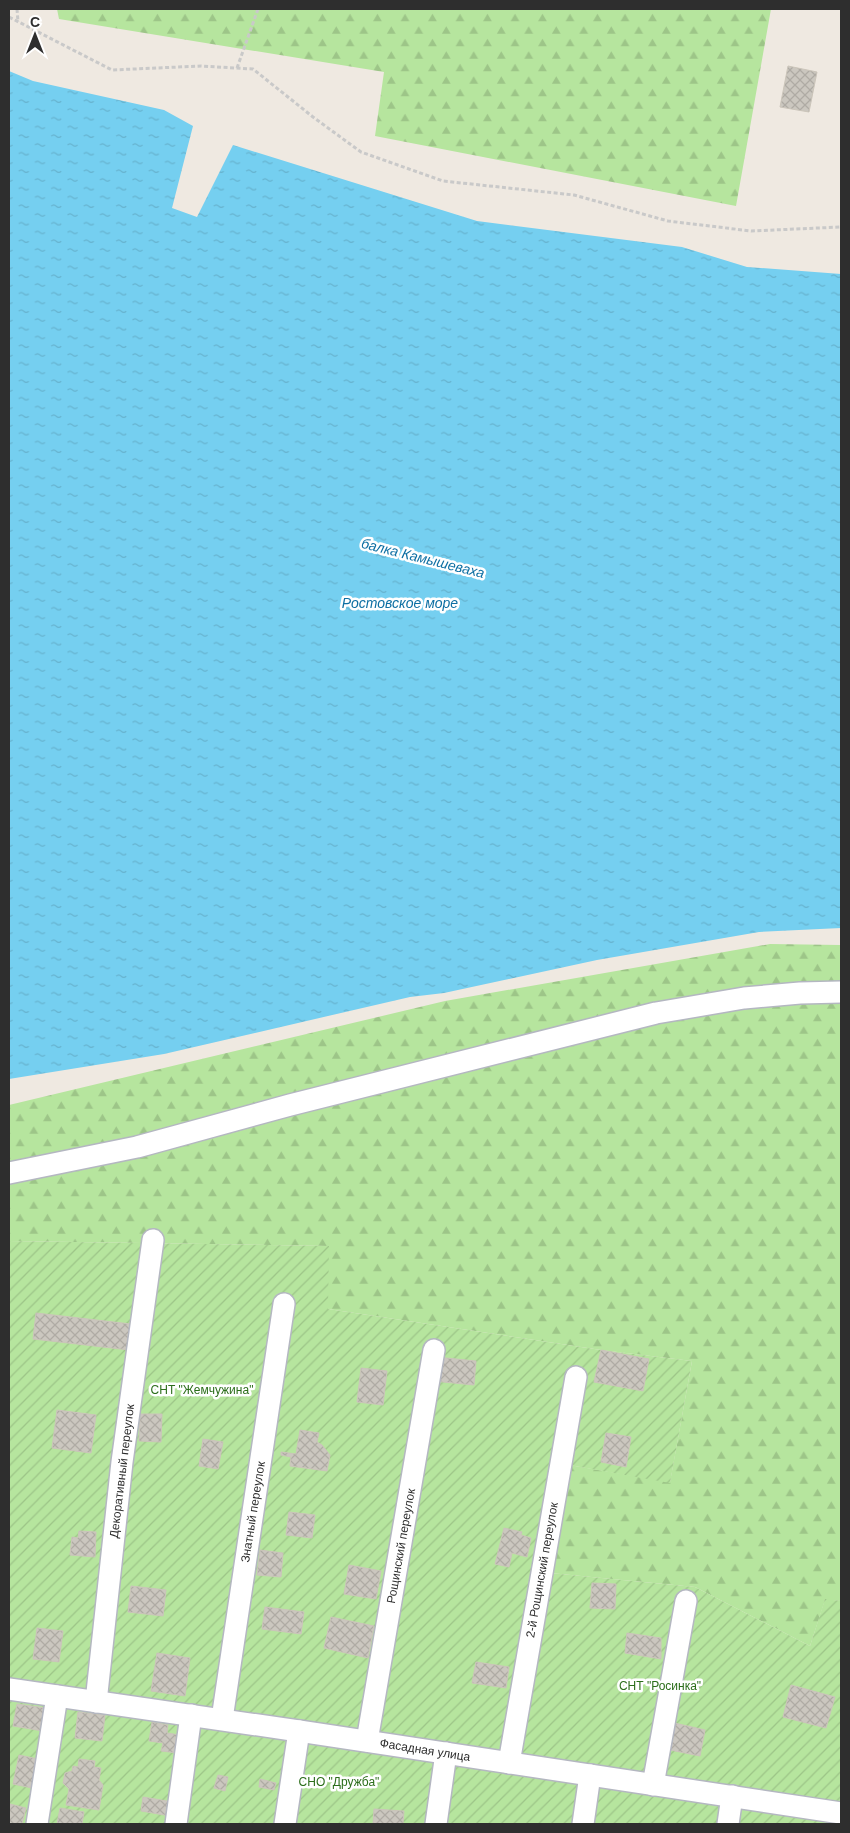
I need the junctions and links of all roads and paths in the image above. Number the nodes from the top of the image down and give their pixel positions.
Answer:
1 (17, 9) edge
2 (258, 9) edge
3 (9, 17) edge
4 (18, 22) junction
5 (237, 68) junction
6 (841, 226) edge
7 (841, 992) edge
8 (9, 1174) edge
9 (153, 1240) dead end
10 (284, 1304) dead end
11 (434, 1350) dead end
12 (576, 1377) dead end
13 (686, 1601) dead end
14 (9, 1689) edge
15 (57, 1696) junction
16 (96, 1702) junction
17 (191, 1715) junction
18 (222, 1720) junction
19 (299, 1731) junction
20 (367, 1741) junction
21 (446, 1753) junction
22 (509, 1763) junction
23 (590, 1775) junction
24 (653, 1784) junction
25 (732, 1796) junction
26 (841, 1813) edge
27 (37, 1824) edge
28 (176, 1824) edge
29 (285, 1824) edge
30 (436, 1824) edge
31 (583, 1824) edge
32 (728, 1824) edge

1 - 4 path
2 - 5 path
3 - 4 path
4 - 5 path
5 - 6 path
7 - 8 street
9 - 16 street, Декоративный переулок
10 - 18 street, Знатный переулок
11 - 20 street, Рощинский переулок
12 - 22 street, 2-й Рощинский переулок
13 - 24 street
14 - 15 street, Фасадная улица
15 - 16 street, Фасадная улица
15 - 27 street
16 - 17 street, Фасадная улица
17 - 18 street, Фасадная улица
17 - 28 street
18 - 19 street, Фасадная улица
19 - 20 street, Фасадная улица
19 - 29 street
20 - 21 street, Фасадная улица
21 - 22 street, Фасадная улица
21 - 30 street
22 - 23 street, Фасадная улица
23 - 24 street, Фасадная улица
23 - 31 street
24 - 25 street, Фасадная улица
25 - 26 street, Фасадная улица
25 - 32 street

